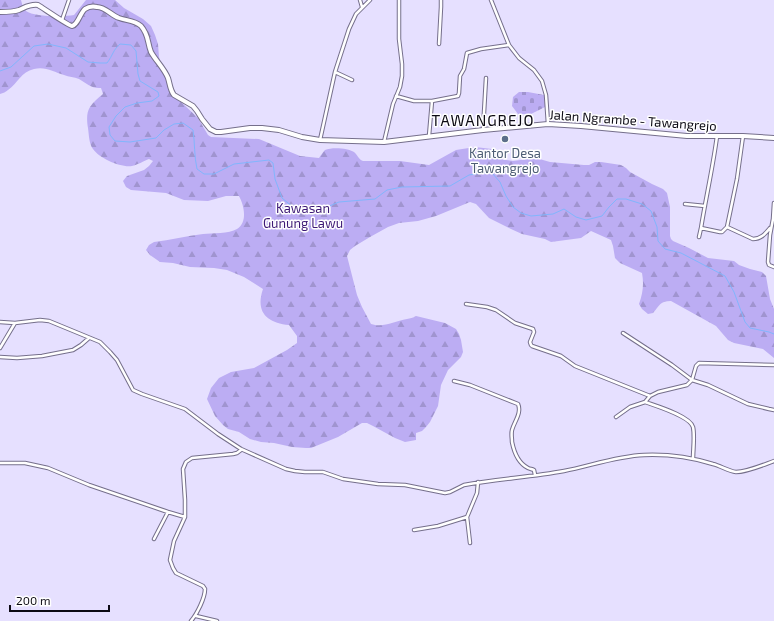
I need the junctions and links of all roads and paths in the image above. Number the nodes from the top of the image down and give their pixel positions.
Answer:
1 (69, 0) edge
2 (360, 0) edge
3 (370, 0) edge
4 (400, 0) edge
5 (441, 0) edge
6 (491, 0) edge
7 (362, 8) junction
8 (0, 12) edge
9 (62, 20) junction
10 (439, 44) dead end
11 (509, 45) junction
12 (335, 72) junction
13 (486, 78) dead end
14 (352, 80) dead end
15 (396, 96) junction
16 (432, 101) junction
17 (548, 124) junction
18 (483, 130) junction
19 (429, 136) junction
20 (717, 136) junction
21 (743, 136) junction
22 (774, 138) edge
23 (320, 140) junction
24 (384, 142) junction
25 (774, 202) edge
26 (686, 204) dead end
27 (705, 206) junction
28 (727, 227) junction
29 (701, 228) junction
30 (771, 228) junction
31 (699, 237) dead end
32 (774, 267) edge
33 (466, 304) dead end
34 (0, 322) edge
35 (15, 323) junction
36 (623, 333) dead end
37 (89, 338) junction
38 (0, 348) edge
39 (0, 357) edge
40 (774, 365) edge
41 (692, 380) junction
42 (454, 381) dead end
43 (650, 396) junction
44 (645, 402) junction
45 (774, 410) edge
46 (616, 417) dead end
47 (241, 450) junction
48 (693, 459) junction
49 (774, 461) edge
50 (0, 463) edge
51 (535, 475) junction
52 (478, 482) junction
53 (168, 512) junction
54 (185, 517) junction
55 (466, 517) junction
56 (414, 530) dead end
57 (154, 539) dead end
58 (470, 543) dead end
59 (196, 616) junction
60 (191, 621) edge
61 (217, 621) edge

1 - 9 street
2 - 7 street
3 - 7 street
4 - 15 street
5 - 10 street
6 - 11 street
7 - 12 street
8 - 9 main road, Jalan Ngrambe - Tawangrejo
9 - 23 main road, Jalan Ngrambe - Tawangrejo
11 - 16 street
11 - 17 street
12 - 14 street
12 - 23 street
13 - 18 street
15 - 16 street
15 - 24 street
16 - 19 street
17 - 18 main road, Jalan Ngrambe - Tawangrejo
17 - 20 main road, Jalan Ngrambe - Tawangrejo
18 - 19 main road, Jalan Ngrambe - Tawangrejo
19 - 24 main road, Jalan Ngrambe - Tawangrejo
20 - 21 main road, Jalan Ngrambe - Tawangrejo
20 - 27 street
21 - 22 main road, Jalan Ngrambe - Tawangrejo
21 - 28 street
23 - 24 main road, Jalan Ngrambe - Tawangrejo
25 - 30 street
26 - 27 street
27 - 29 street
28 - 29 street
28 - 30 street
29 - 31 street
30 - 32 street
33 - 43 street
34 - 35 street
35 - 37 street
35 - 38 street
36 - 41 street
37 - 39 street
37 - 47 street
40 - 41 street
41 - 43 street
41 - 45 street
42 - 51 street
43 - 44 street
44 - 46 street
44 - 48 street
47 - 52 street
47 - 54 street
48 - 49 street
48 - 51 street
50 - 53 street
51 - 52 street
52 - 55 street
53 - 54 street
53 - 57 street
54 - 59 street
55 - 56 street
55 - 58 street
59 - 60 street
59 - 61 street

